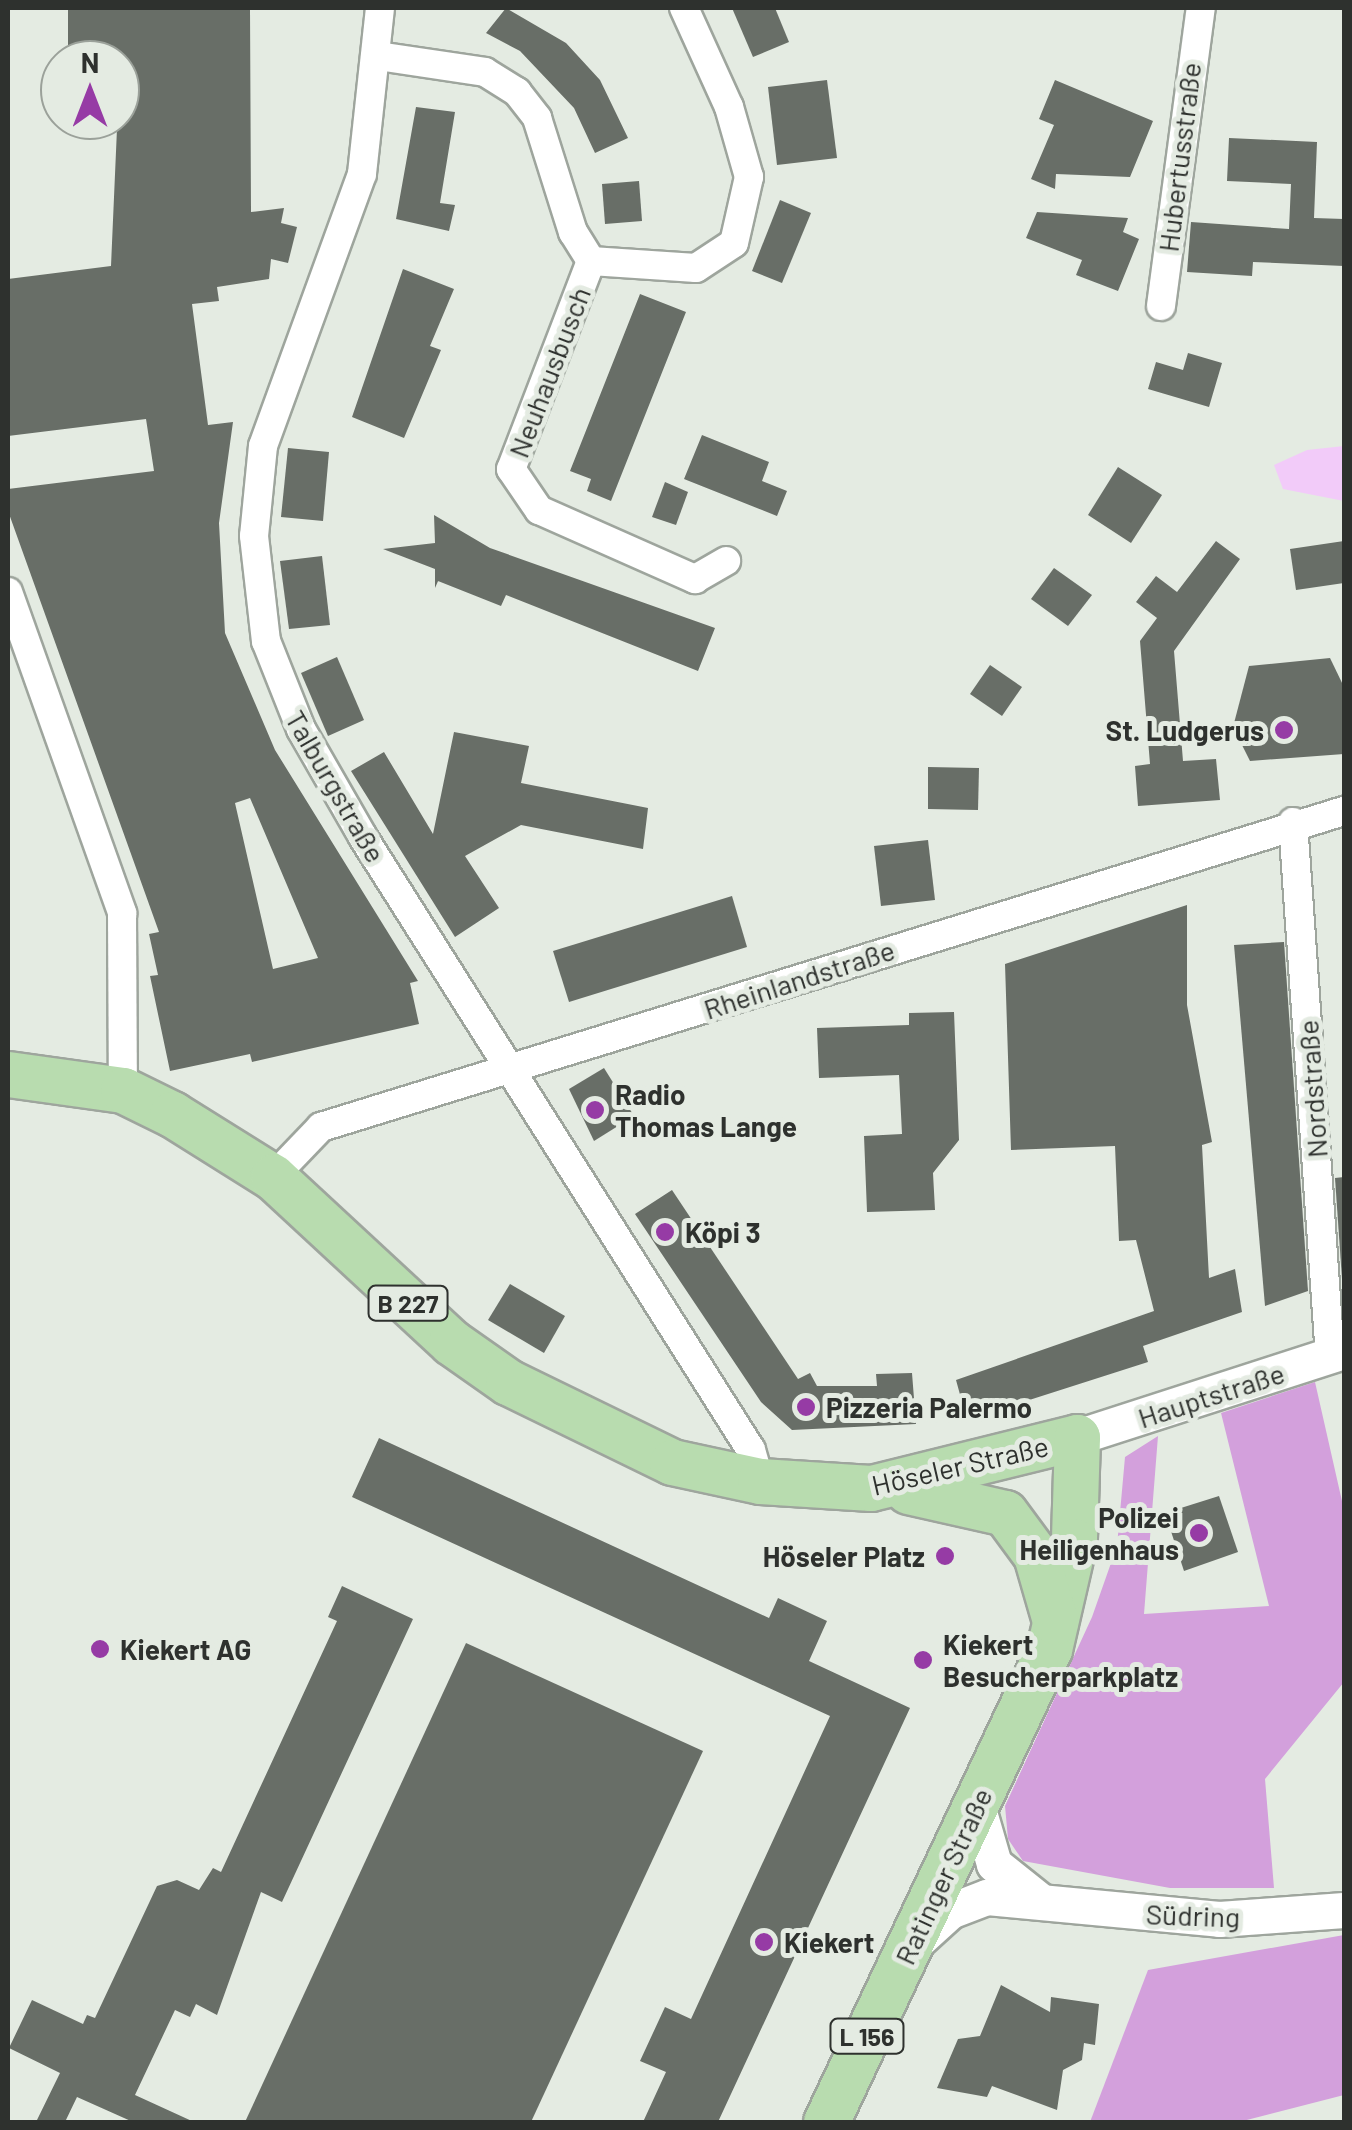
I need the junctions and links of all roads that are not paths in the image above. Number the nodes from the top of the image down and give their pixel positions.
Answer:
1 (380, 8) edge
2 (684, 8) edge
3 (1201, 8) edge
4 (378, 56) junction
5 (591, 261) junction
6 (1160, 306) dead end
7 (726, 561) dead end
8 (8, 592) edge
9 (1344, 811) edge
10 (1293, 822) junction
11 (515, 1072) junction
12 (8, 1074) edge
13 (123, 1090) junction
14 (272, 1177) junction
15 (1337, 1353) edge
16 (1076, 1437) junction
17 (760, 1482) junction
18 (871, 1488) junction
19 (1056, 1627) junction
20 (978, 1805) junction
21 (1041, 1902) junction
22 (1344, 1910) edge
23 (908, 1950) junction
24 (826, 2122) edge

1 - 4 street, Talburgstraße
2 - 5 street
3 - 6 street, Hubertusstraße
4 - 5 street
4 - 11 street, Talburgstraße
5 - 7 street, Neuhausbusch
8 - 13 street
9 - 10 street, Rheinlandstraße
10 - 11 street, Rheinlandstraße
10 - 15 street, Nordstraße
11 - 14 street, Rheinlandstraße
11 - 17 street, Talburgstraße
12 - 13 main road, Höseler Straße / B 227
13 - 14 main road, Höseler Straße / B 227
14 - 17 main road, Höseler Straße / B 227
15 - 16 street, Hauptstraße
16 - 18 main road, Höseler Straße / B 227
16 - 19 main road, Ratinger Straße
17 - 18 main road, Höseler Straße / B 227
18 - 19 main road, B 227
19 - 20 main road, Ratinger Straße
20 - 21 street
20 - 23 main road, Ratinger Straße / L 156
21 - 22 street, Südring
21 - 23 street, Südring
23 - 24 main road, Ratinger Straße / L 156

